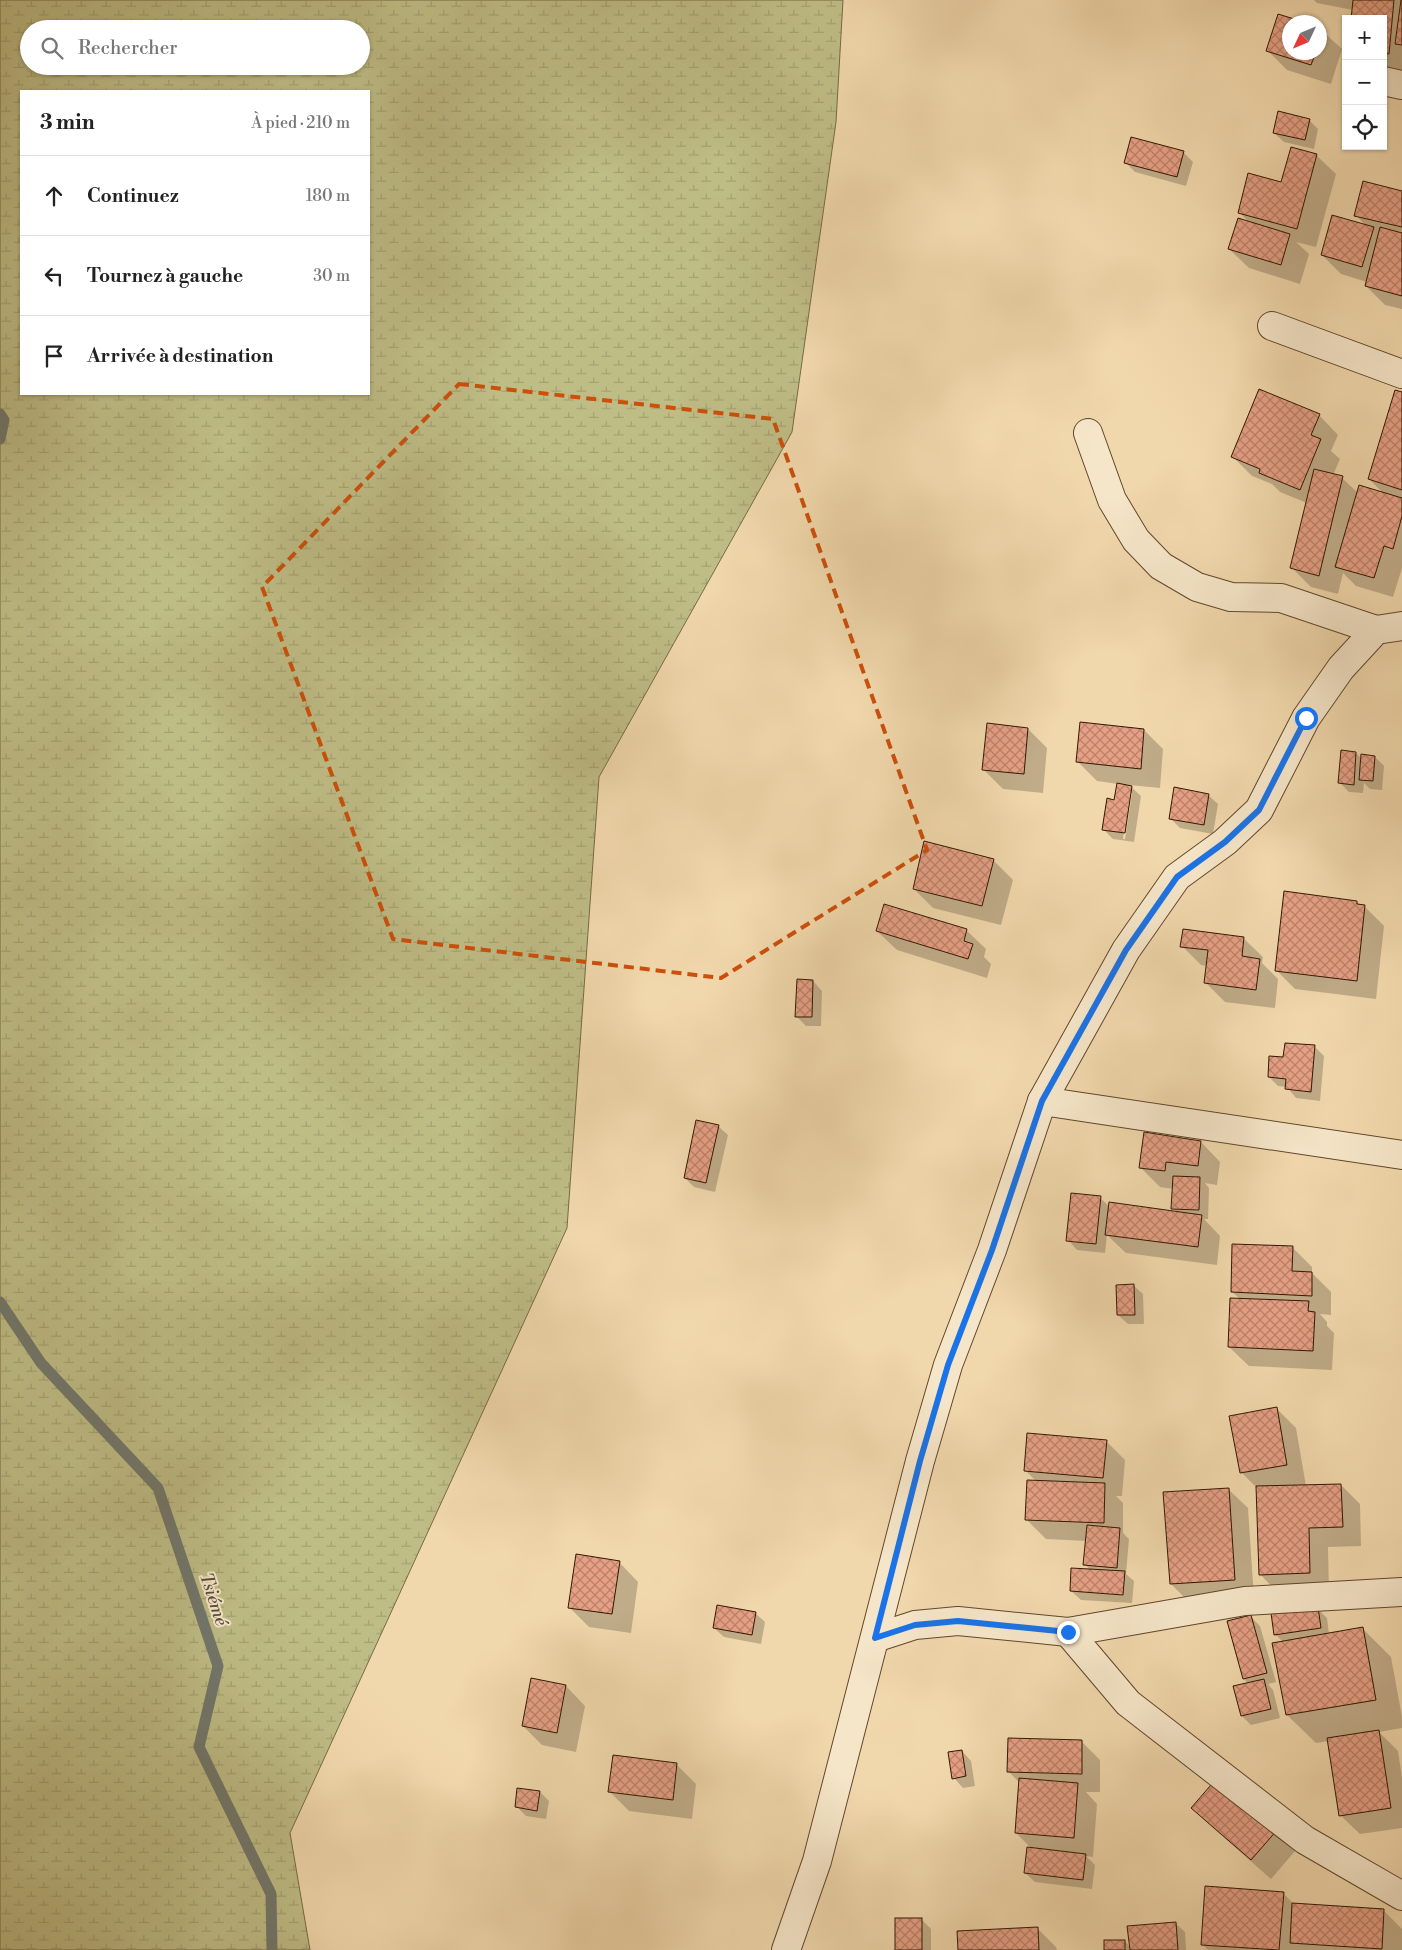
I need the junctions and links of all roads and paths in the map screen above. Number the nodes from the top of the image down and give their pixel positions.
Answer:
1 (1387, 82) edge
2 (1402, 85) edge
3 (1272, 326) dead end
4 (1402, 374) edge
5 (1088, 433) dead end
6 (1389, 628) edge
7 (1042, 1101) junction
8 (1402, 1154) edge
9 (1402, 1592) edge
10 (1068, 1632) junction
11 (875, 1638) junction
12 (1402, 1896) edge
13 (786, 1950) edge

1 - 2 street
3 - 4 street
5 - 6 street
6 - 7 street
7 - 8 street
7 - 11 street
9 - 10 street
10 - 11 street
10 - 12 street
11 - 13 street

